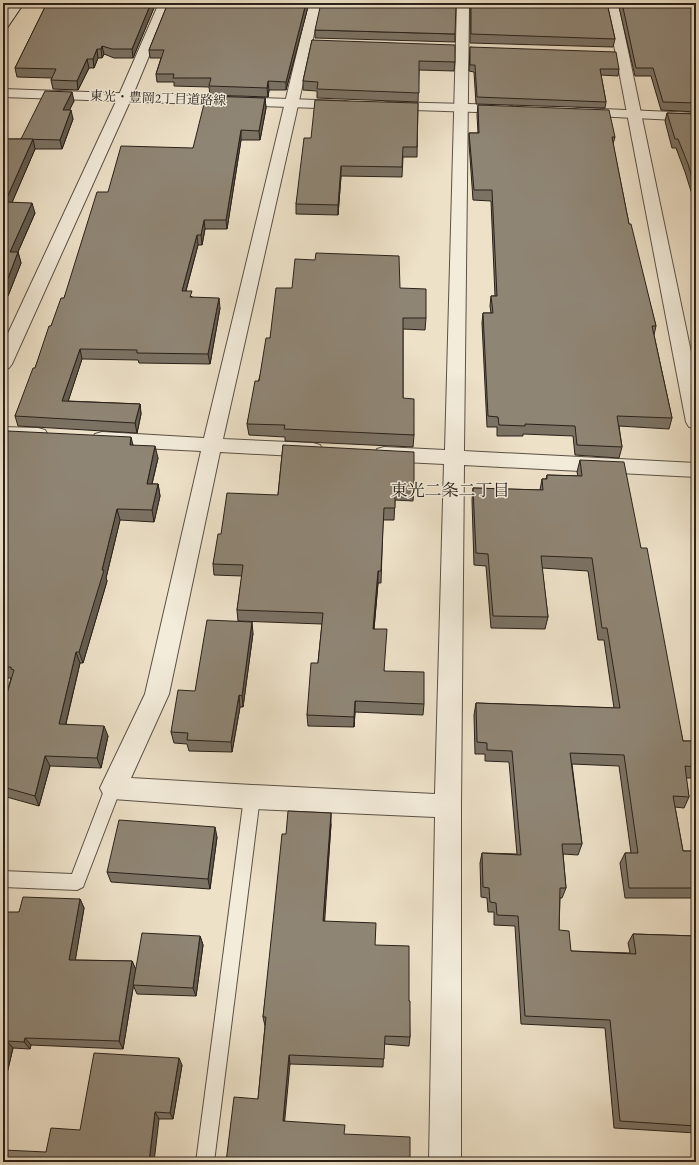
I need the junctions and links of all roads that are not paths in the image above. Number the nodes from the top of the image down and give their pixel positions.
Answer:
1 (18, 3) edge
2 (165, 3) edge
3 (315, 3) edge
4 (463, 3) edge
5 (612, 3) edge
6 (3, 25) edge
7 (606, 52) edge
8 (621, 53) junction
9 (3, 92) edge
10 (124, 97) junction
11 (290, 103) junction
12 (360, 105) edge
13 (376, 105) edge
14 (462, 108) junction
15 (516, 110) edge
16 (563, 112) edge
17 (633, 114) junction
18 (696, 116) edge
19 (3, 364) edge
20 (696, 422) edge
21 (3, 434) edge
22 (57, 436) edge
23 (80, 438) edge
24 (212, 445) junction
25 (329, 451) edge
26 (368, 453) edge
27 (454, 458) junction
28 (696, 470) edge
29 (113, 788) junction
30 (252, 797) junction
31 (448, 806) junction
32 (3, 880) edge
33 (205, 1162) edge
34 (445, 1162) edge

1 - 6 street
2 - 10 street
3 - 11 street
4 - 14 street
5 - 8 street
7 - 8 street
8 - 17 street
9 - 10 street, 東光・豊岡2丁目道路線
10 - 11 street, 東光・豊岡2丁目道路線
10 - 19 street
11 - 12 street, 東光・豊岡2丁目道路線
11 - 24 street
13 - 14 street
14 - 15 street
14 - 27 street
16 - 17 street
17 - 18 street
17 - 20 street
21 - 22 street
23 - 24 street
24 - 25 street
24 - 29 street
26 - 27 street
27 - 28 street
27 - 31 street
29 - 30 street
29 - 32 lane
30 - 31 street
30 - 33 lane
31 - 34 street

